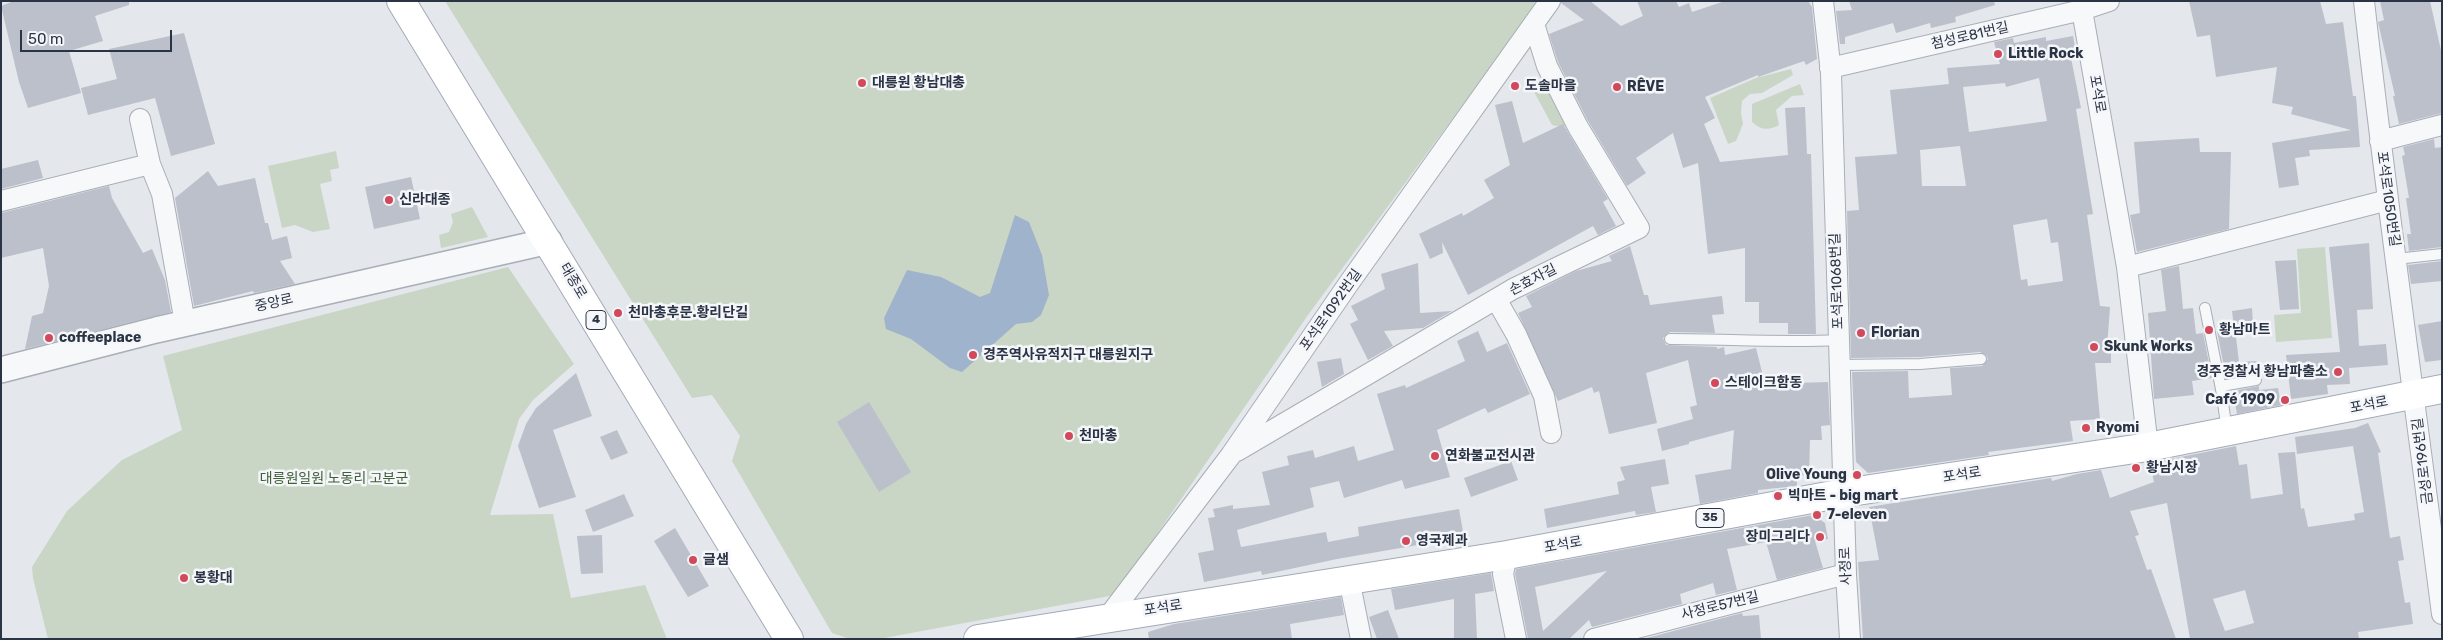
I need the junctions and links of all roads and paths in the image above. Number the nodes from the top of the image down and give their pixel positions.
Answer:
1 (401, 1) edge
2 (1550, 1) edge
3 (1823, 1) edge
4 (2108, 1) edge
5 (2364, 1) edge
6 (2082, 10) junction
7 (1534, 24) junction
8 (1830, 68) junction
9 (140, 119) dead end
10 (2442, 125) edge
11 (2380, 141) junction
12 (150, 164) junction
13 (2388, 200) junction
14 (1, 201) edge
15 (549, 241) junction
16 (2442, 254) edge
17 (2396, 259) junction
18 (2127, 267) junction
19 (1496, 299) junction
20 (2205, 308) dead end
21 (185, 323) junction
22 (1670, 339) dead end
23 (1839, 340) junction
24 (1981, 360) dead end
25 (1840, 365) junction
26 (1, 370) edge
27 (2256, 380) dead end
28 (2221, 386) junction
29 (2442, 389) edge
30 (2415, 396) junction
31 (2227, 432) junction
32 (1551, 433) dead end
33 (2148, 446) junction
34 (1231, 455) junction
35 (1844, 493) junction
36 (1507, 555) junction
37 (1846, 574) junction
38 (1350, 579) junction
39 (2442, 614) edge
40 (1108, 617) junction
41 (988, 638) edge
42 (789, 639) edge
43 (1361, 639) edge
44 (1516, 639) edge
45 (1594, 639) edge
46 (1850, 639) edge

1 - 15 main road, 태종로 / 4
2 - 7 street, 포석로1092번길
3 - 8 street, 포석로1068번길
4 - 6 street, 첨성로81번길
5 - 11 street, 포석로1050번길
6 - 8 street, 첨성로81번길
6 - 18 street, 포석로
7 - 19 street, 손효자길
7 - 34 street, 포석로1092번길
8 - 23 street, 포석로1068번길
9 - 12 street
10 - 11 street
11 - 13 street, 포석로1050번길
12 - 14 street
12 - 21 street
13 - 17 street, 포석로1050번길
13 - 18 street
15 - 21 street, 중앙로
15 - 42 main road, 태종로 / 4
16 - 17 lane
17 - 30 street, 포석로1050번길
18 - 33 street, 포석로
19 - 32 street
19 - 34 street, 손효자길
20 - 28 lane
21 - 26 street, 중앙로
22 - 23 lane
23 - 25 street, 포석로1068번길
24 - 25 lane
25 - 35 street, 포석로1068번길
27 - 28 lane
28 - 31 lane
29 - 30 main road, 포석로 / 35
30 - 31 main road, 포석로 / 35
30 - 39 street, 금성로196번길
31 - 33 main road, 포석로 / 35
33 - 35 main road, 포석로 / 35
34 - 40 street, 포석로1092번길
35 - 36 main road, 포석로 / 35
35 - 37 street, 사정로
36 - 38 main road, 포석로 / 35
36 - 44 street
37 - 45 street, 사정로57번길
37 - 46 street, 사정로
38 - 40 main road, 포석로 / 35
38 - 43 street
40 - 41 main road, 포석로 / 35

